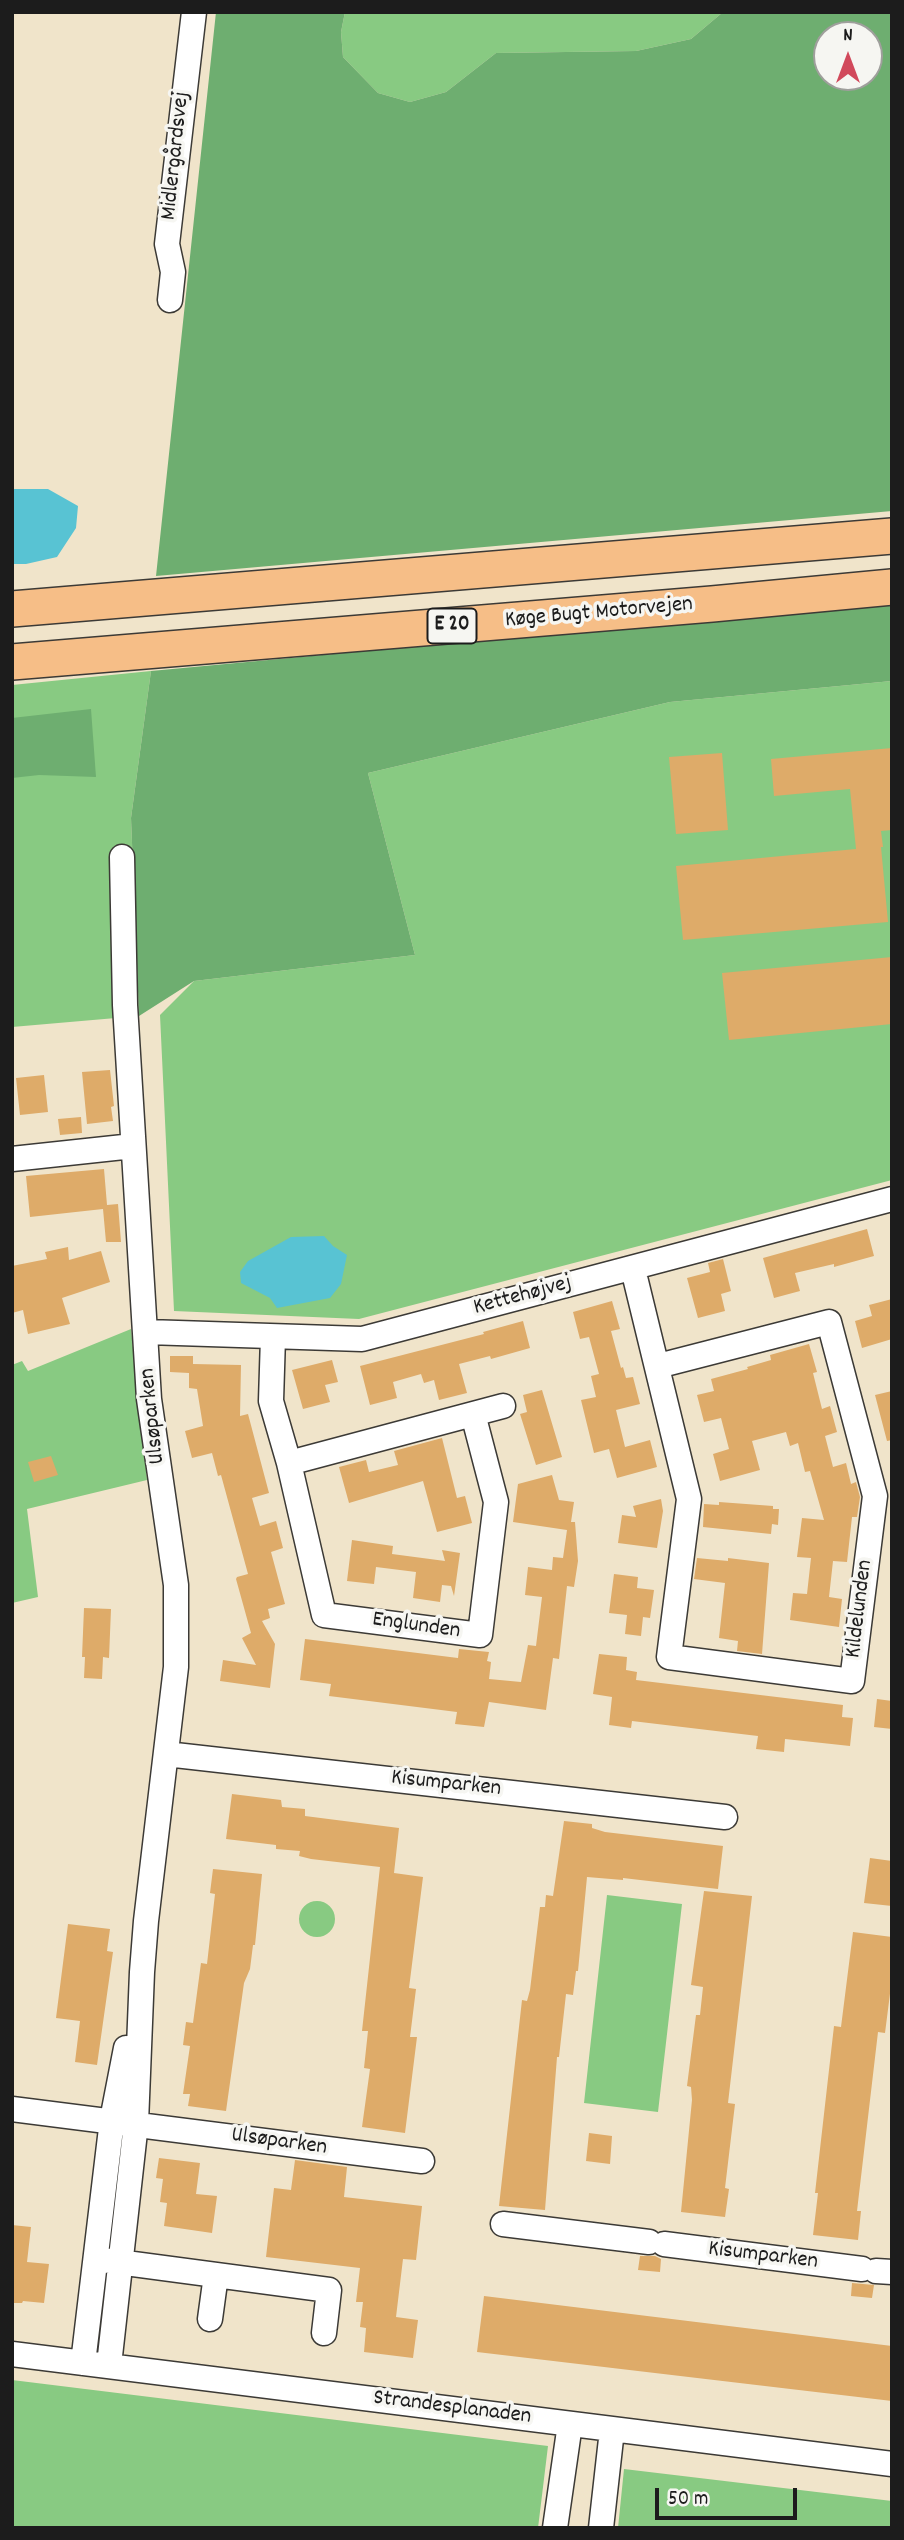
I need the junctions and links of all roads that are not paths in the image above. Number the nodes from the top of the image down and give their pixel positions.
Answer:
1 (194, 12) edge
2 (170, 300) dead end
3 (892, 536) edge
4 (892, 587) edge
5 (12, 609) edge
6 (12, 662) edge
7 (122, 857) dead end
8 (133, 1146) junction
9 (12, 1159) edge
10 (892, 1199) edge
11 (633, 1269) junction
12 (147, 1332) junction
13 (273, 1336) junction
14 (658, 1366) junction
15 (503, 1405) dead end
16 (472, 1414) junction
17 (289, 1463) junction
18 (166, 1754) junction
19 (725, 1817) dead end
20 (12, 2109) edge
21 (124, 2122) junction
22 (422, 2161) dead end
23 (503, 2224) dead end
24 (107, 2261) junction
25 (877, 2271) edge
26 (216, 2275) junction
27 (210, 2319) dead end
28 (324, 2333) dead end
29 (12, 2354) edge
30 (83, 2363) junction
31 (109, 2365) junction
32 (570, 2424) junction
33 (612, 2430) junction
34 (892, 2464) edge
35 (555, 2528) edge
36 (601, 2528) edge

1 - 2 street, Midlergårdsvej
3 - 5 highway, E 20
4 - 6 highway, Køge Bugt Motorvejen / E 20
7 - 8 street, Ulsøparken
8 - 9 street
8 - 12 street, Ulsøparken
10 - 11 street, Kettehøjvej
11 - 13 street, Kettehøjvej
11 - 14 street, Kildelunden
12 - 13 street, Kettehøjvej
12 - 18 street, Ulsøparken
13 - 17 street, Englunden
14 - 14 street, Kildelunden
15 - 16 street
16 - 17 street
16 - 17 street, Englunden
18 - 19 street, Kisumparken
18 - 21 street, Ulsøparken
20 - 21 street, Ulsøparken
21 - 22 street, Ulsøparken
21 - 24 street, Ulsøparken
23 - 25 street, Kisumparken
24 - 26 street
24 - 30 street, Ulsøparken
24 - 31 street, Ulsøparken
26 - 27 street
26 - 28 street
29 - 30 street, Strandesplanaden
30 - 31 street, Strandesplanaden
31 - 32 street, Strandesplanaden
32 - 33 street, Strandesplanaden
32 - 35 street
33 - 34 street, Strandesplanaden
33 - 36 street

